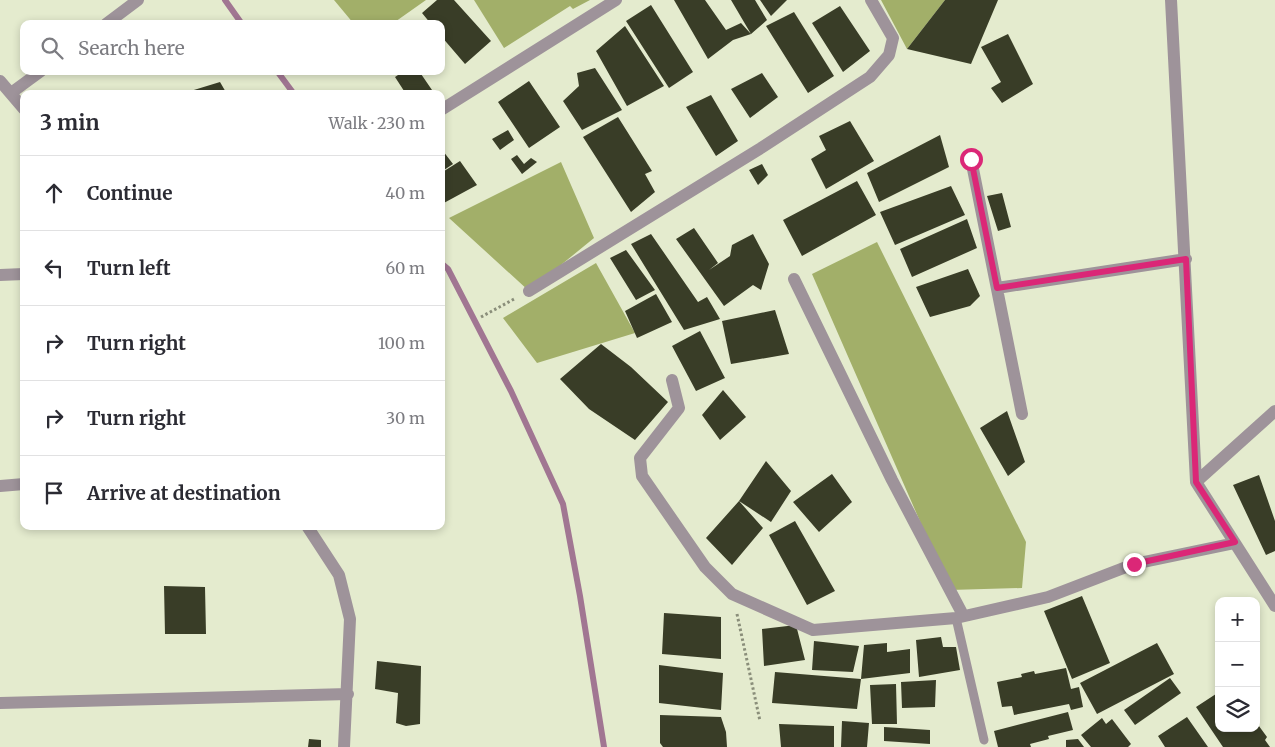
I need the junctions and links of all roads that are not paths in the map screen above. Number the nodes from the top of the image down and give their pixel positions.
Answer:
1 (138, 0) edge
2 (616, 0) edge
3 (871, 0) edge
4 (1171, 0) edge
5 (111, 20) edge
6 (36, 75) edge
7 (0, 81) edge
8 (11, 93) junction
9 (20, 104) edge
10 (445, 107) edge
11 (971, 159) dead end
12 (1186, 259) junction
13 (0, 274) edge
14 (20, 274) edge
15 (794, 279) dead end
16 (997, 288) junction
17 (530, 291) road end
18 (672, 380) dead end
19 (1275, 411) edge
20 (1022, 414) dead end
21 (1196, 482) junction
22 (20, 484) edge
23 (0, 486) edge
24 (310, 530) edge
25 (1235, 542) junction
26 (1275, 606) edge
27 (959, 616) junction
28 (348, 694) junction
29 (0, 703) edge
30 (984, 740) dead end
31 (344, 747) edge

1 - 5 street
2 - 10 street
3 - 17 street
4 - 12 street
6 - 8 street
7 - 8 street
8 - 9 street
11 - 16 street
12 - 16 street
12 - 21 street
13 - 14 street
15 - 27 street
16 - 20 street
18 - 27 street
19 - 21 street
21 - 25 street
22 - 23 street
24 - 28 street
25 - 26 street
25 - 27 street
27 - 30 lane
28 - 29 street
28 - 31 street

